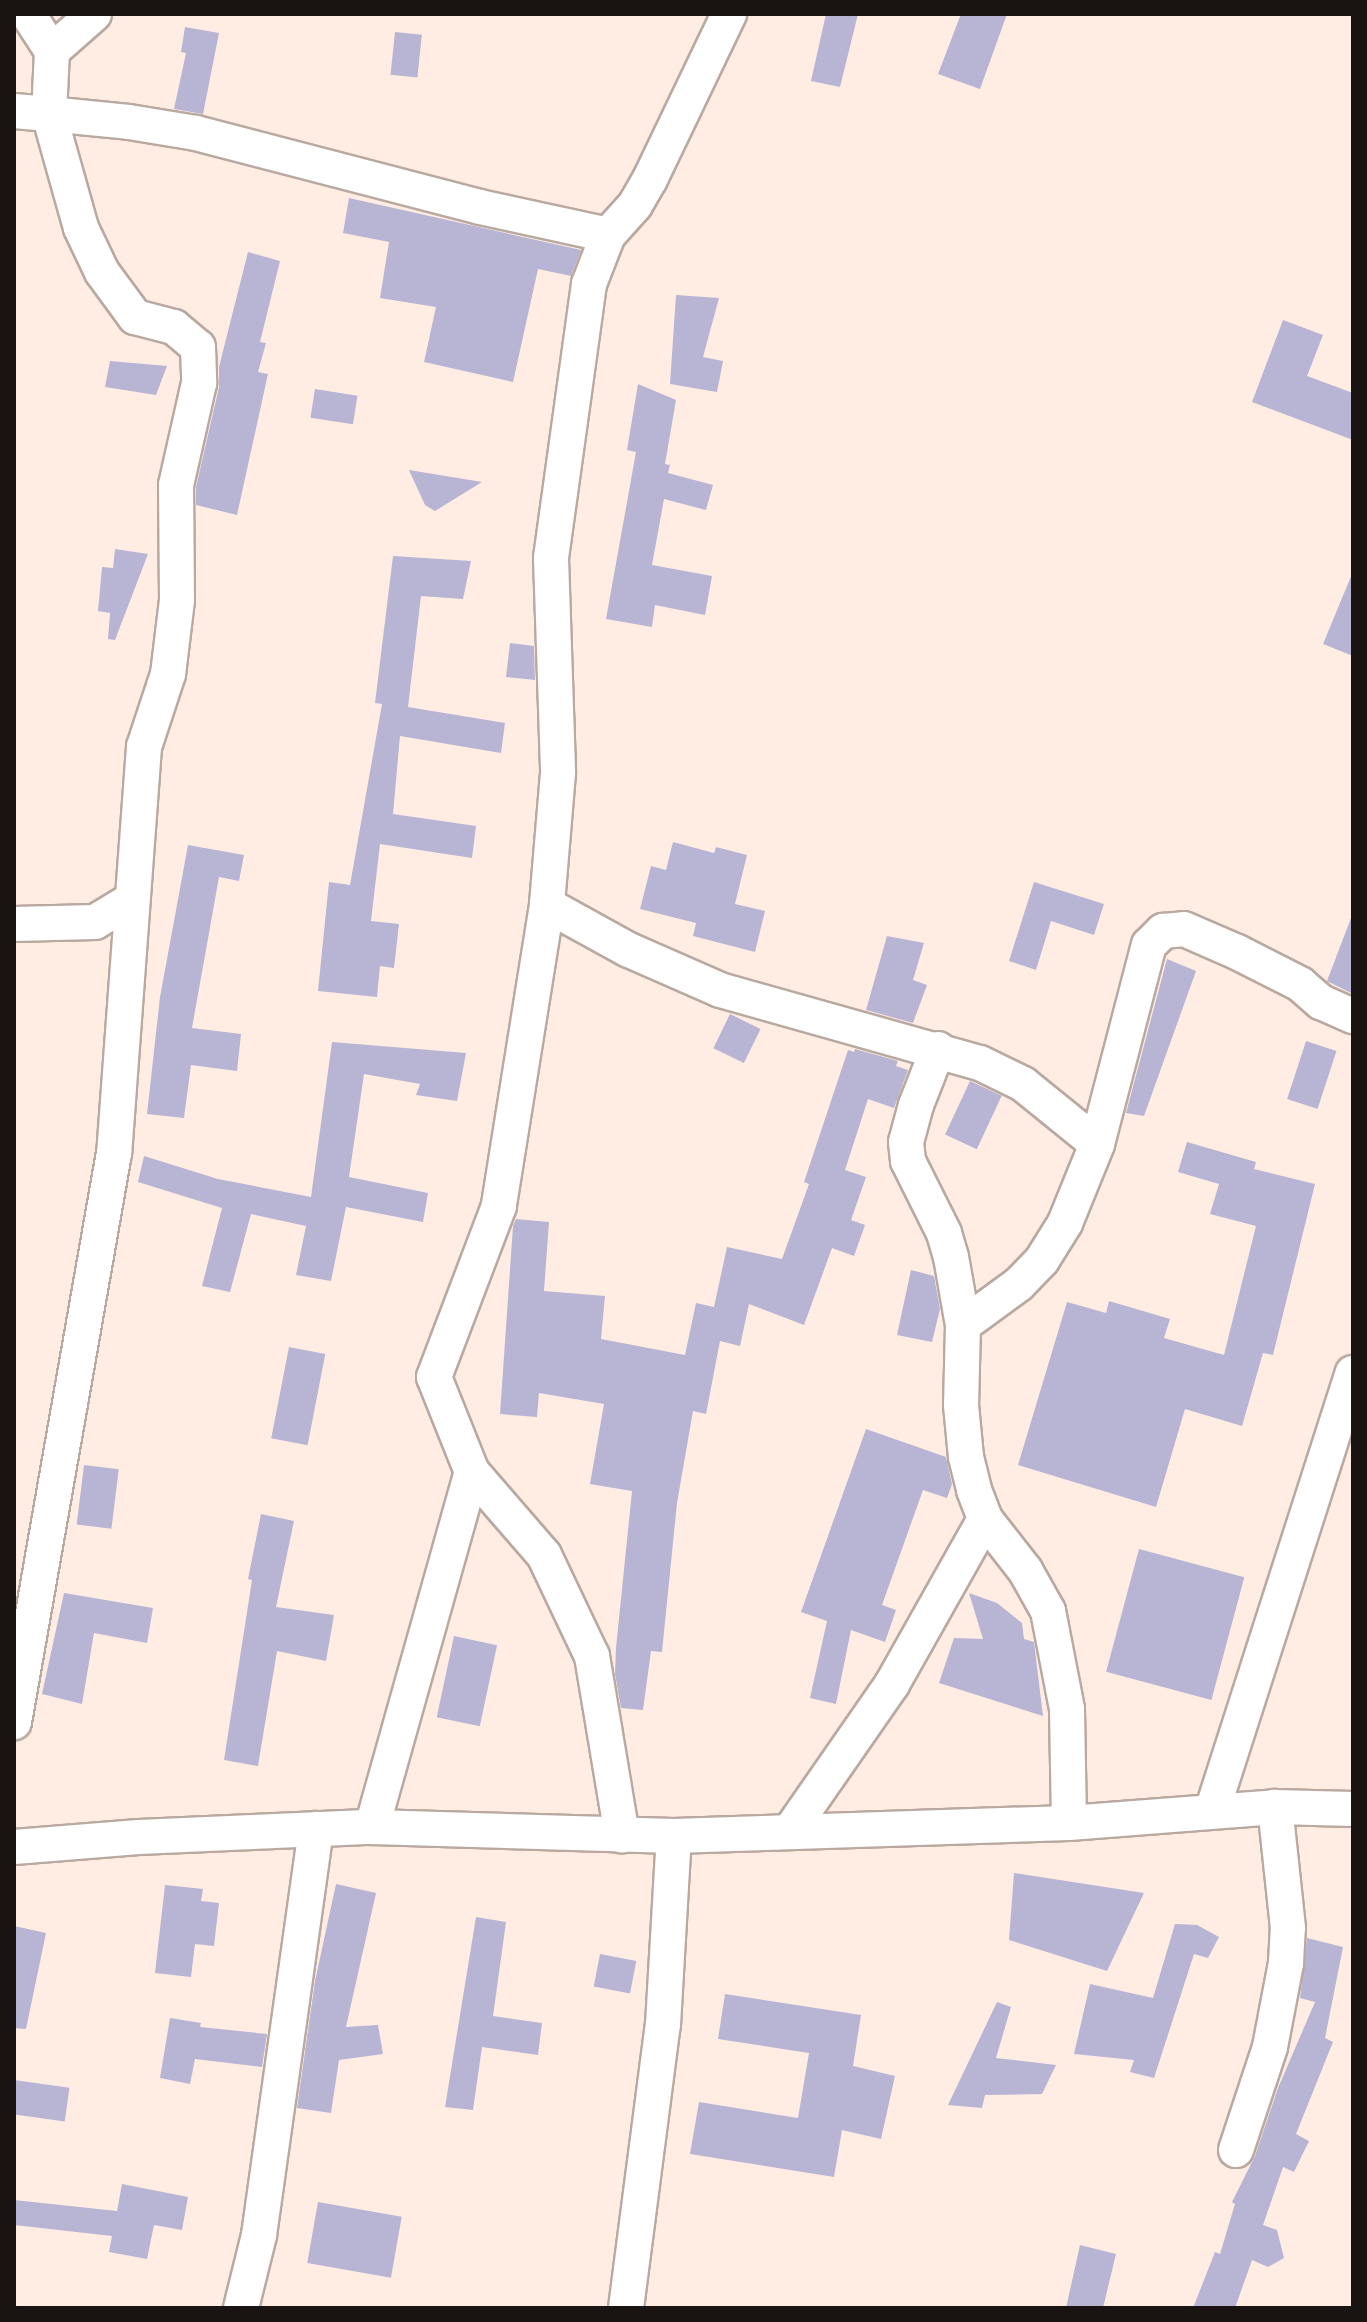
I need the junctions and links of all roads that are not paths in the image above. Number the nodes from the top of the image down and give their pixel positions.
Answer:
1 (28, 14) edge
2 (94, 14) edge
3 (729, 14) edge
4 (52, 51) junction
5 (14, 111) edge
6 (49, 114) junction
7 (608, 235) junction
8 (133, 899) junction
9 (547, 905) junction
10 (14, 924) edge
11 (1353, 1016) edge
12 (938, 1049) junction
13 (1097, 1144) junction
14 (963, 1325) junction
15 (1353, 1373) edge
16 (472, 1472) junction
17 (985, 1519) junction
18 (14, 1722) edge
19 (1275, 1807) junction
20 (1353, 1809) edge
21 (1212, 1811) junction
22 (1069, 1823) junction
23 (372, 1827) junction
24 (316, 1829) junction
25 (790, 1831) junction
26 (622, 1836) junction
27 (674, 1836) junction
28 (14, 1847) edge
29 (1236, 2150) dead end
30 (241, 2308) edge
31 (626, 2308) edge

1 - 4 street
2 - 4 street
3 - 7 street
4 - 6 street
5 - 6 street
6 - 7 street
6 - 8 street
7 - 9 street
8 - 10 street
8 - 18 street
9 - 12 street
9 - 16 street
11 - 13 street
12 - 13 street
12 - 14 street
13 - 14 street
14 - 17 street
15 - 21 street
16 - 23 street
16 - 26 street
17 - 22 street
17 - 25 street
19 - 20 street
19 - 21 street
19 - 29 street
21 - 22 street
22 - 25 street
23 - 24 street
23 - 26 street
24 - 28 street
24 - 30 street
25 - 27 street
26 - 27 street
27 - 31 street

